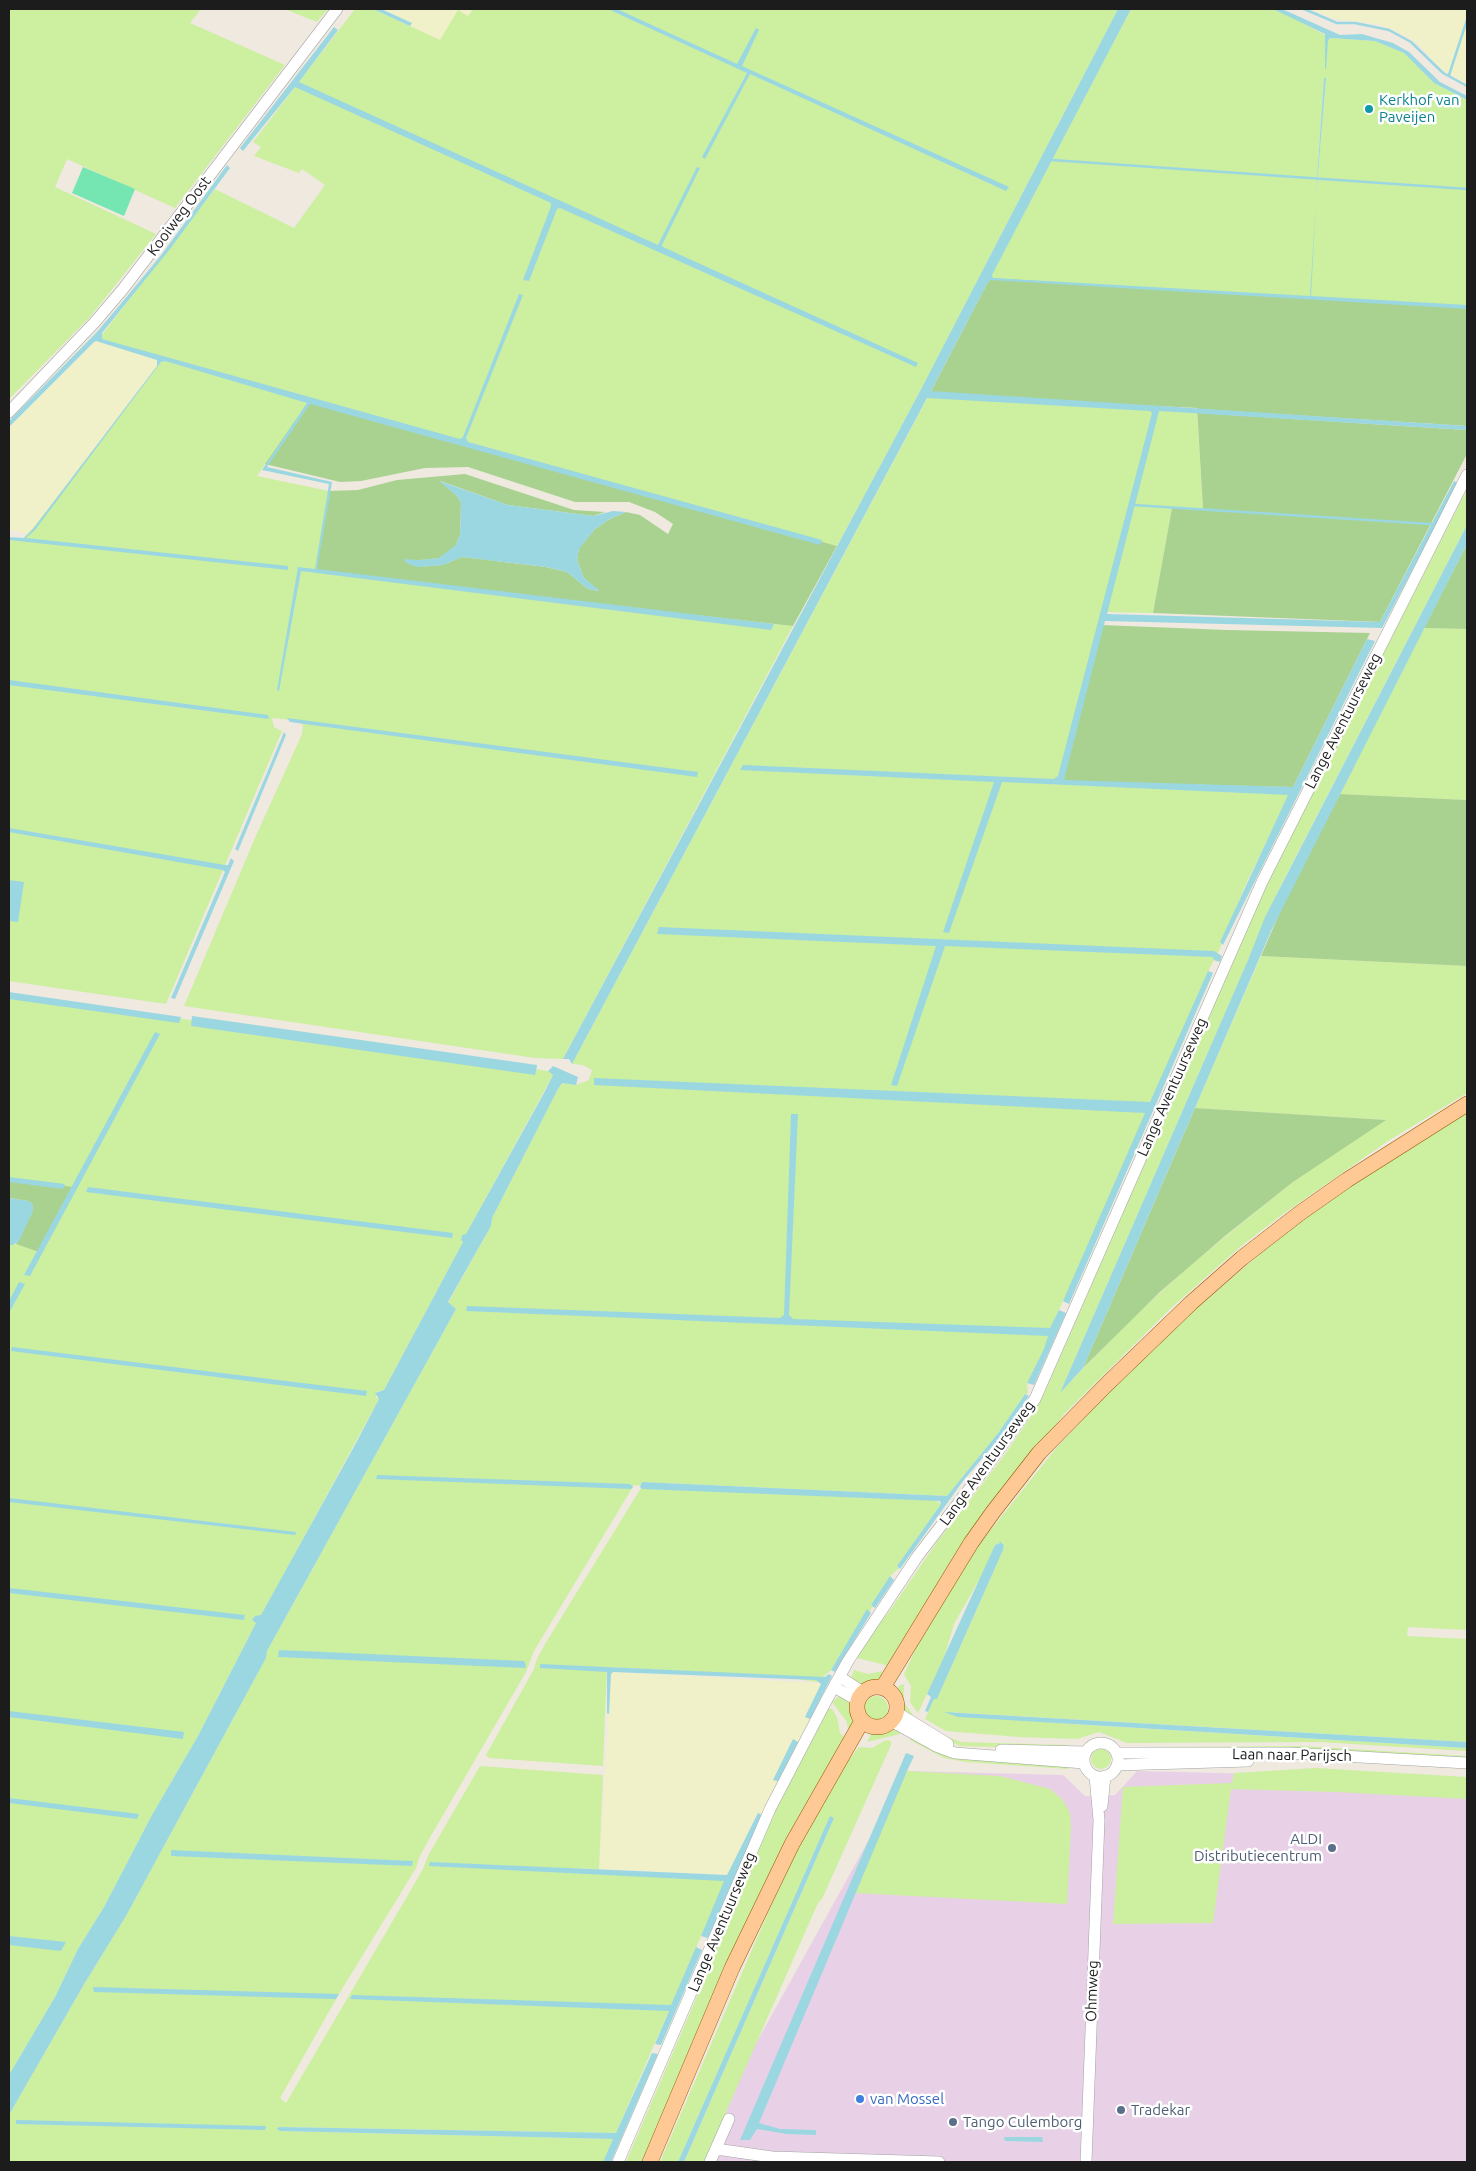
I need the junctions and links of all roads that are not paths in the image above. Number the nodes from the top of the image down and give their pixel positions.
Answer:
1 (337, 9) edge
2 (9, 412) edge
3 (1467, 477) edge
4 (1467, 1104) edge
5 (837, 1682) junction
6 (887, 1689) junction
7 (860, 1696) junction
8 (894, 1717) junction
9 (866, 1724) junction
10 (1085, 1758) junction
11 (1117, 1759) junction
12 (1467, 1763) edge
13 (1467, 1770) edge
14 (1100, 1776) junction
15 (729, 2119) dead end
16 (716, 2149) junction
17 (618, 2162) edge
18 (650, 2162) edge
19 (710, 2162) edge
20 (939, 2162) edge
21 (1086, 2162) edge

1 - 2 street, Kooiweg Oost
3 - 5 street, Lange Aventuurseweg
4 - 6 main road
5 - 7 street
5 - 17 street, Lange Aventuurseweg
6 - 7 main road
6 - 8 main road
7 - 9 main road
8 - 9 main road
8 - 10 street
9 - 18 main road
10 - 11 street
10 - 14 street
11 - 12 street, Laan naar Parijsch
11 - 13 street, Laan naar Parijsch
11 - 14 street
14 - 21 street, Ohmweg
15 - 16 street
16 - 19 street
16 - 20 street

